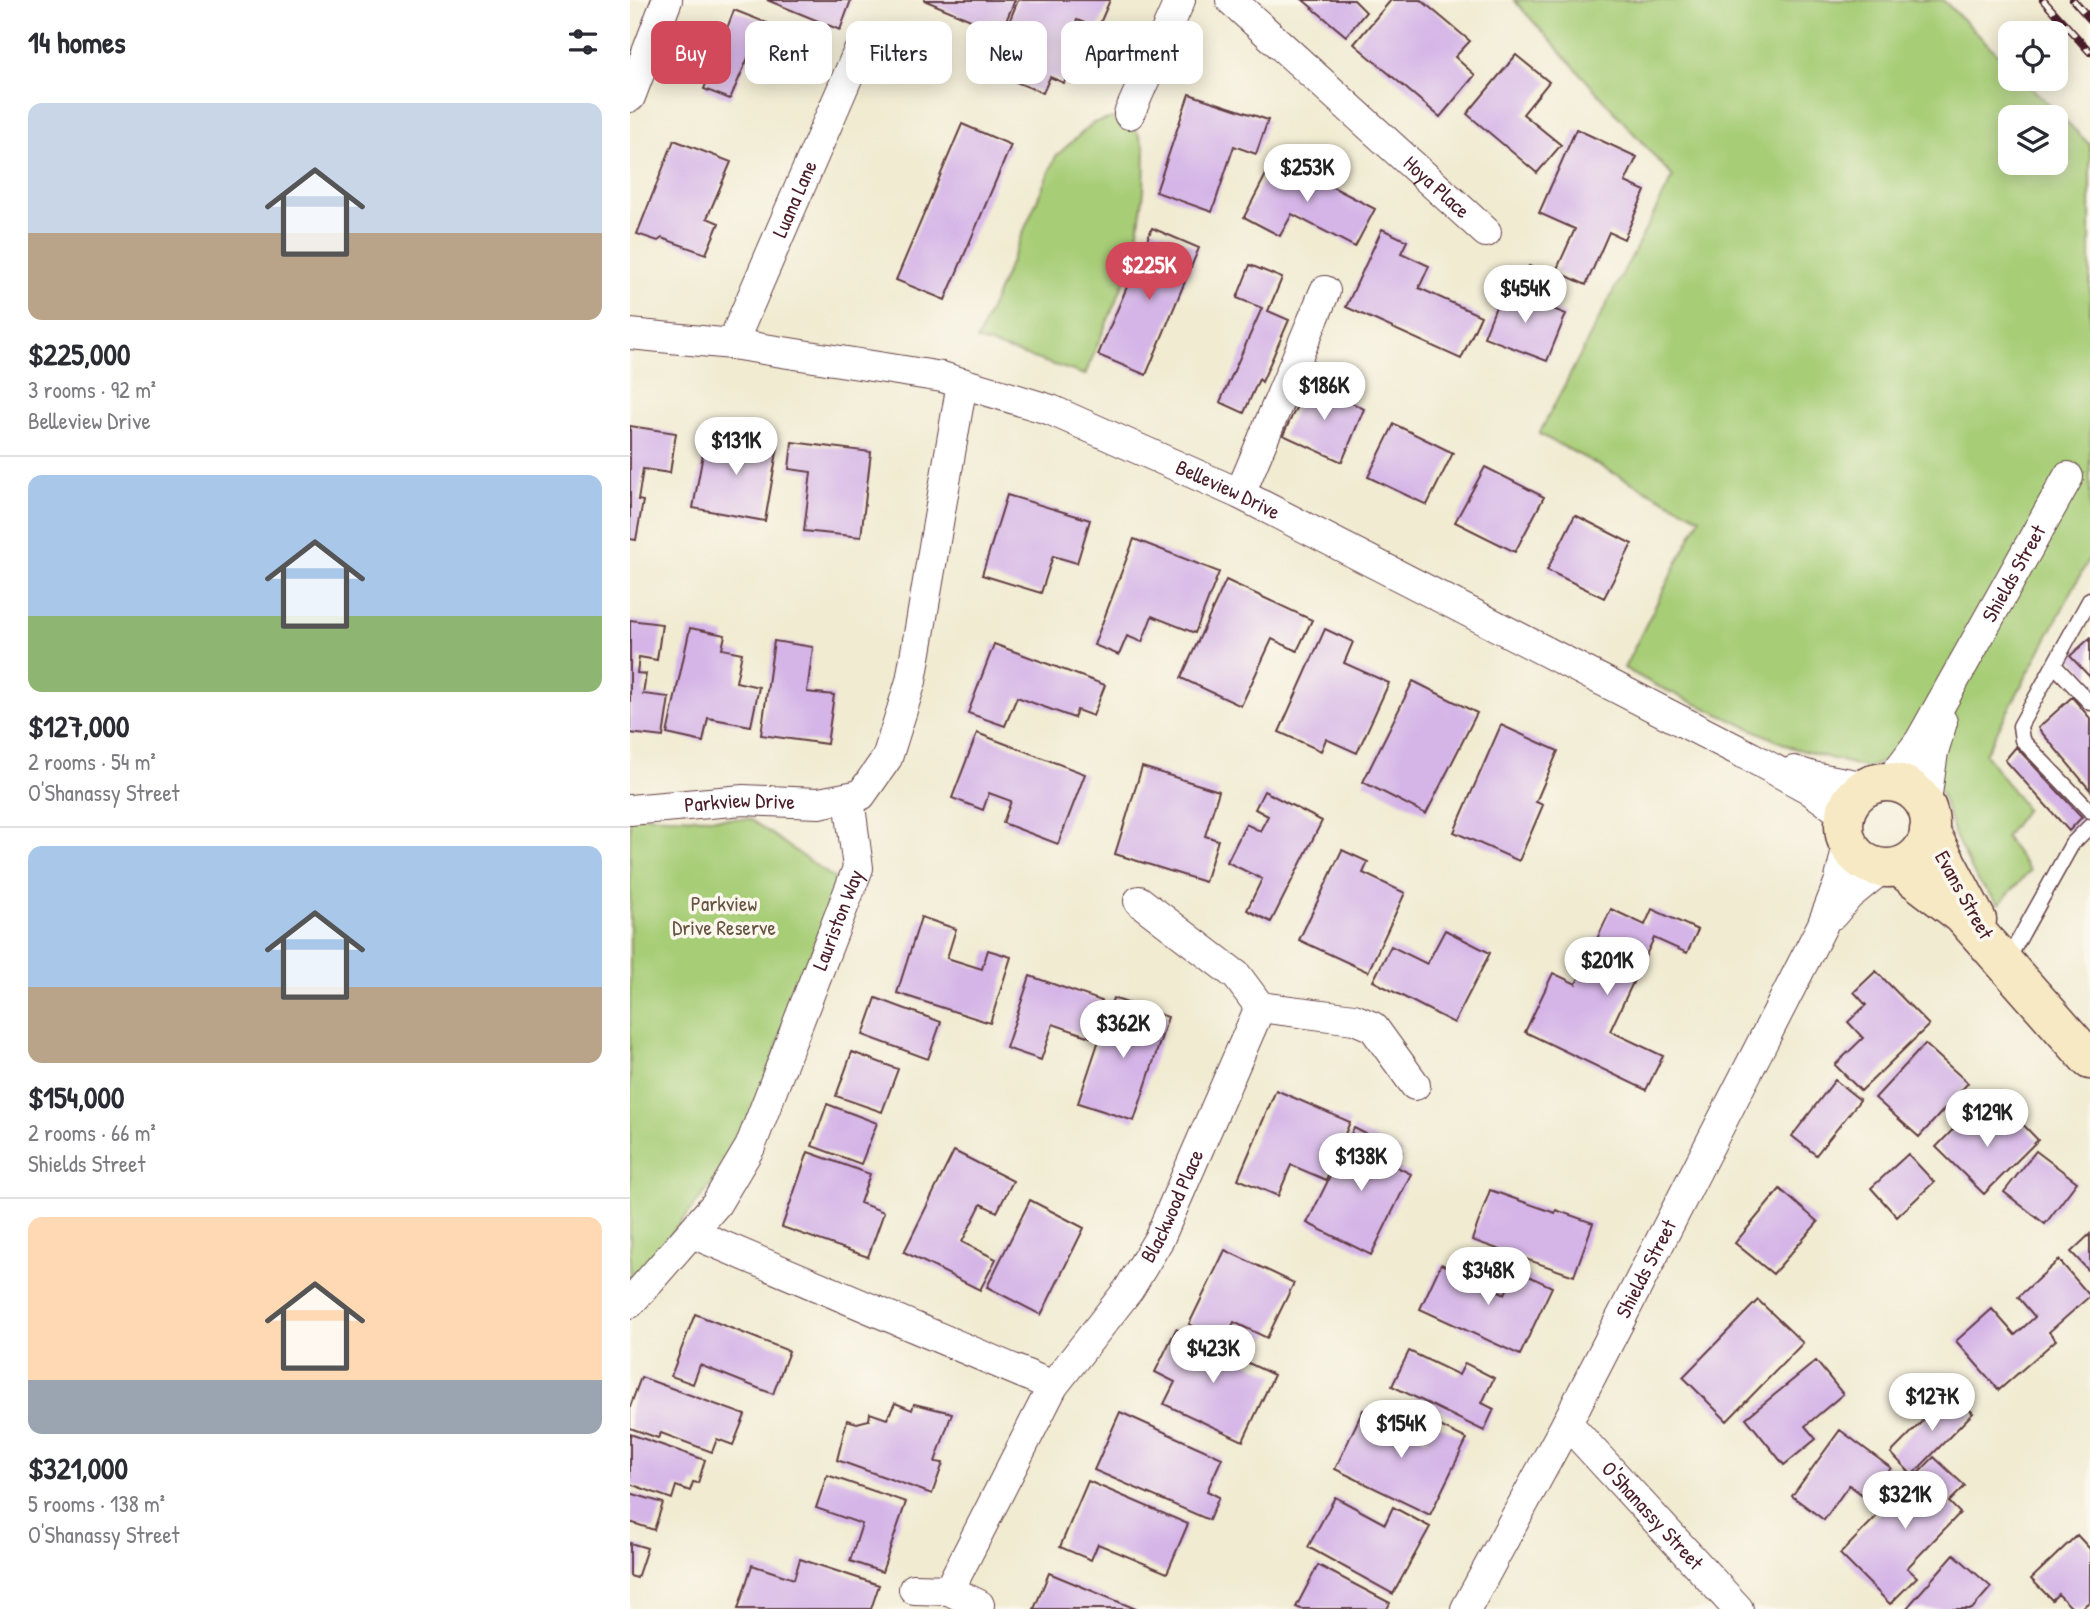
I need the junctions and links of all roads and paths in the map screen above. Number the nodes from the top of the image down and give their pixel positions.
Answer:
1 (667, 0) edge
2 (1180, 0) edge
3 (1231, 0) edge
4 (846, 80) edge
5 (630, 97) edge
6 (1129, 114) dead end
7 (1486, 232) dead end
8 (1325, 291) dead end
9 (630, 322) edge
10 (630, 334) edge
11 (667, 336) junction
12 (732, 344) junction
13 (962, 383) junction
14 (2068, 477) dead end
15 (1240, 494) junction
16 (2090, 599) edge
17 (2054, 665) junction
18 (1959, 672) junction
19 (2090, 703) edge
20 (849, 798) junction
21 (1862, 807) junction
22 (630, 810) edge
23 (2090, 811) edge
24 (1927, 819) junction
25 (2090, 826) edge
26 (1890, 868) junction
27 (1139, 901) dead end
28 (1822, 926) junction
29 (2002, 963) junction
30 (1260, 1007) junction
31 (2088, 1054) edge
32 (1415, 1085) dead end
33 (692, 1233) junction
34 (630, 1303) edge
35 (1053, 1386) junction
36 (1567, 1423) junction
37 (914, 1589) dead end
38 (949, 1590) junction
39 (979, 1605) dead end
40 (1466, 1609) edge
41 (1738, 1609) edge

1 - 5 street
2 - 6 street
3 - 7 street, Hoya Place
4 - 12 street, Luana Lane
8 - 15 street
9 - 11 street, Belleview Drive
10 - 11 street, Belleview Drive
11 - 12 street, Belleview Drive
12 - 13 street, Belleview Drive
13 - 15 street, Belleview Drive
13 - 20 street
14 - 18 street, Shields Street
15 - 21 street, Belleview Drive
16 - 17 lane
17 - 19 lane
17 - 23 lane
18 - 21 street, Shields Street
18 - 24 street, Shields Street
20 - 22 street, Parkview Drive
20 - 33 street, Lauriston Way
21 - 24 street
21 - 26 street
21 - 28 street, Shields Street
24 - 26 street
24 - 29 street, Evans Street
25 - 29 lane
26 - 28 street, Shields Street
26 - 29 street, Evans Street
27 - 30 street
28 - 36 street, Shields Street
29 - 31 street, Evans Street
30 - 32 street
30 - 35 street, Blackwood Place
33 - 34 street, Lauriston Way
33 - 35 street
35 - 38 street, Blackwood Place
36 - 40 street, Shields Street
36 - 41 street, O'Shanassy Street
37 - 38 street
38 - 39 street

